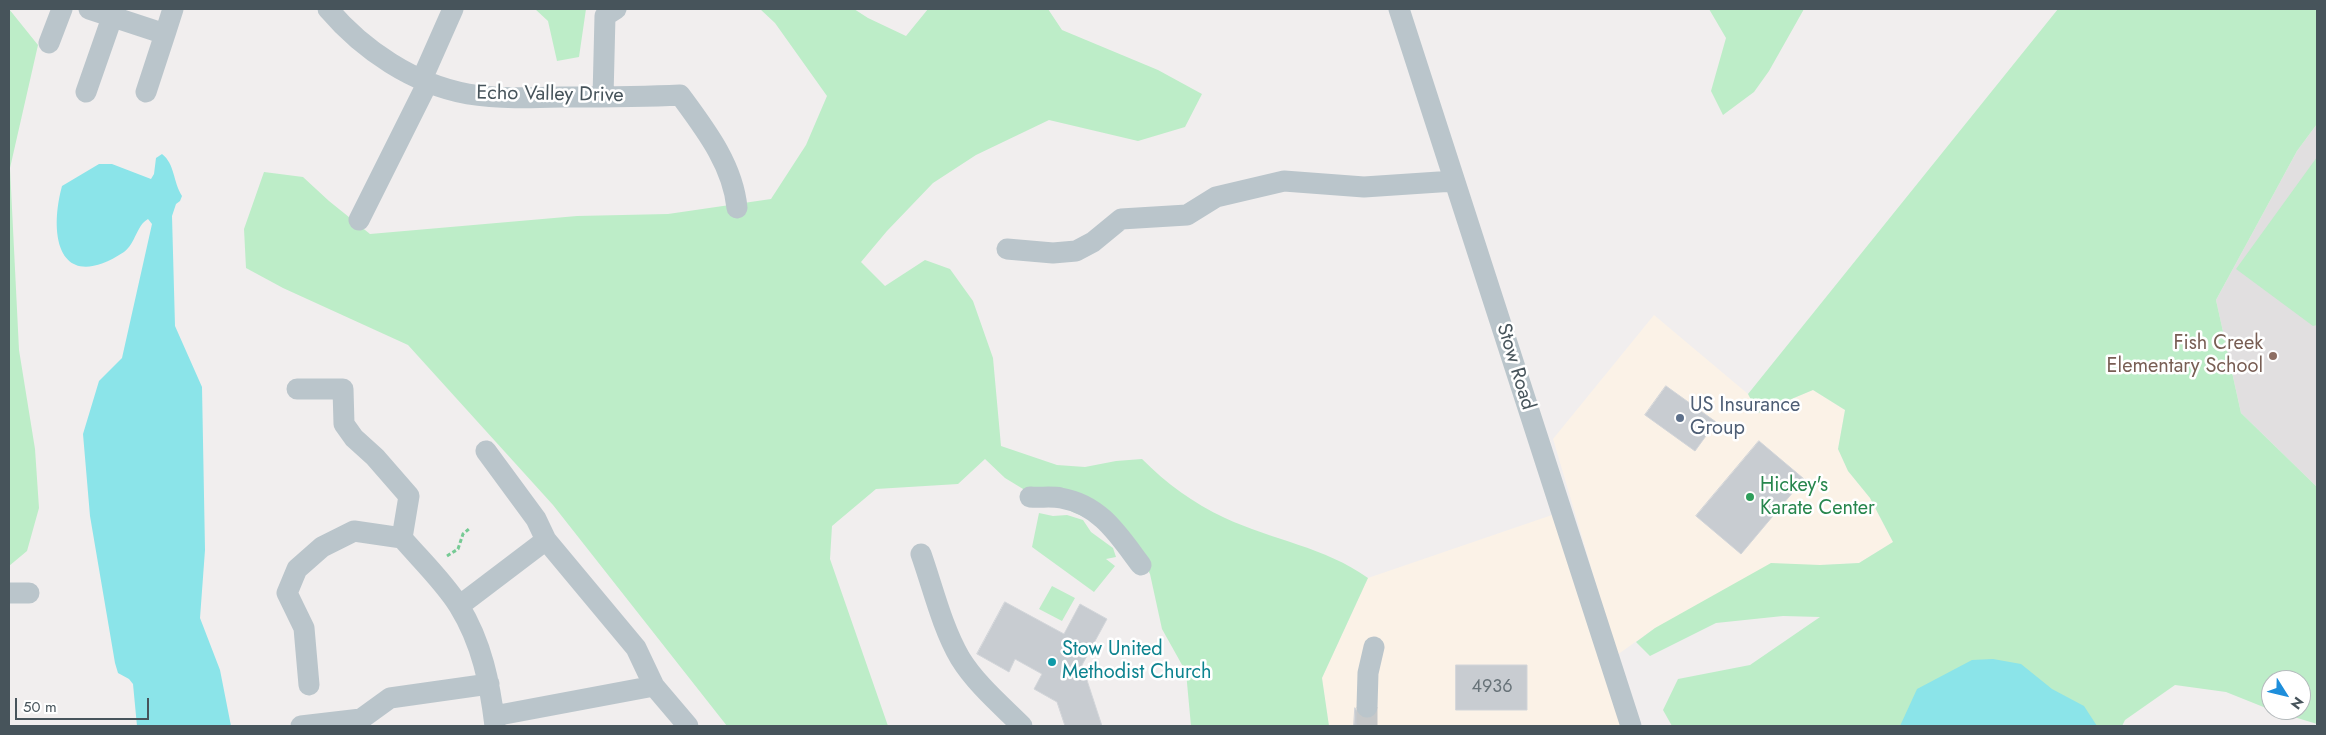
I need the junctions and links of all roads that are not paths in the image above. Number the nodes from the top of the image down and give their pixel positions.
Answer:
1 (62, 9) edge
2 (89, 9) edge
3 (173, 9) edge
4 (328, 9) edge
5 (453, 9) edge
6 (616, 9) edge
7 (1399, 9) edge
8 (113, 13) edge
9 (165, 34) junction
10 (49, 43) dead end
11 (425, 81) junction
12 (86, 92) dead end
13 (146, 92) dead end
14 (603, 97) junction
15 (1454, 181) junction
16 (737, 208) dead end
17 (359, 220) dead end
18 (1007, 249) dead end
19 (297, 389) dead end
20 (486, 451) dead end
21 (1030, 497) dead end
22 (402, 538) junction
23 (546, 540) junction
24 (921, 554) dead end
25 (1141, 565) dead end
26 (459, 606) junction
27 (1374, 647) dead end
28 (489, 684) junction
29 (310, 685) dead end
30 (654, 686) junction
31 (1367, 707) tunnel mouth
32 (494, 721) edge
33 (301, 726) edge
34 (688, 726) edge
35 (1022, 726) edge
36 (1631, 726) edge

1 - 10 street
2 - 8 street
3 - 9 street
4 - 11 street, Echo Valley Drive
5 - 11 street
6 - 14 street
7 - 15 street, Stow Road
8 - 9 street
8 - 12 street
9 - 13 street
11 - 14 street, Echo Valley Drive
11 - 17 street
14 - 16 street, Echo Valley Drive
15 - 18 street
15 - 36 street, Stow Road
19 - 22 street
20 - 23 street
21 - 25 street
22 - 26 street
22 - 29 street
23 - 26 street
23 - 30 street
24 - 35 street
26 - 28 street
27 - 31 street
28 - 32 street
28 - 33 street
30 - 32 street
30 - 34 street

